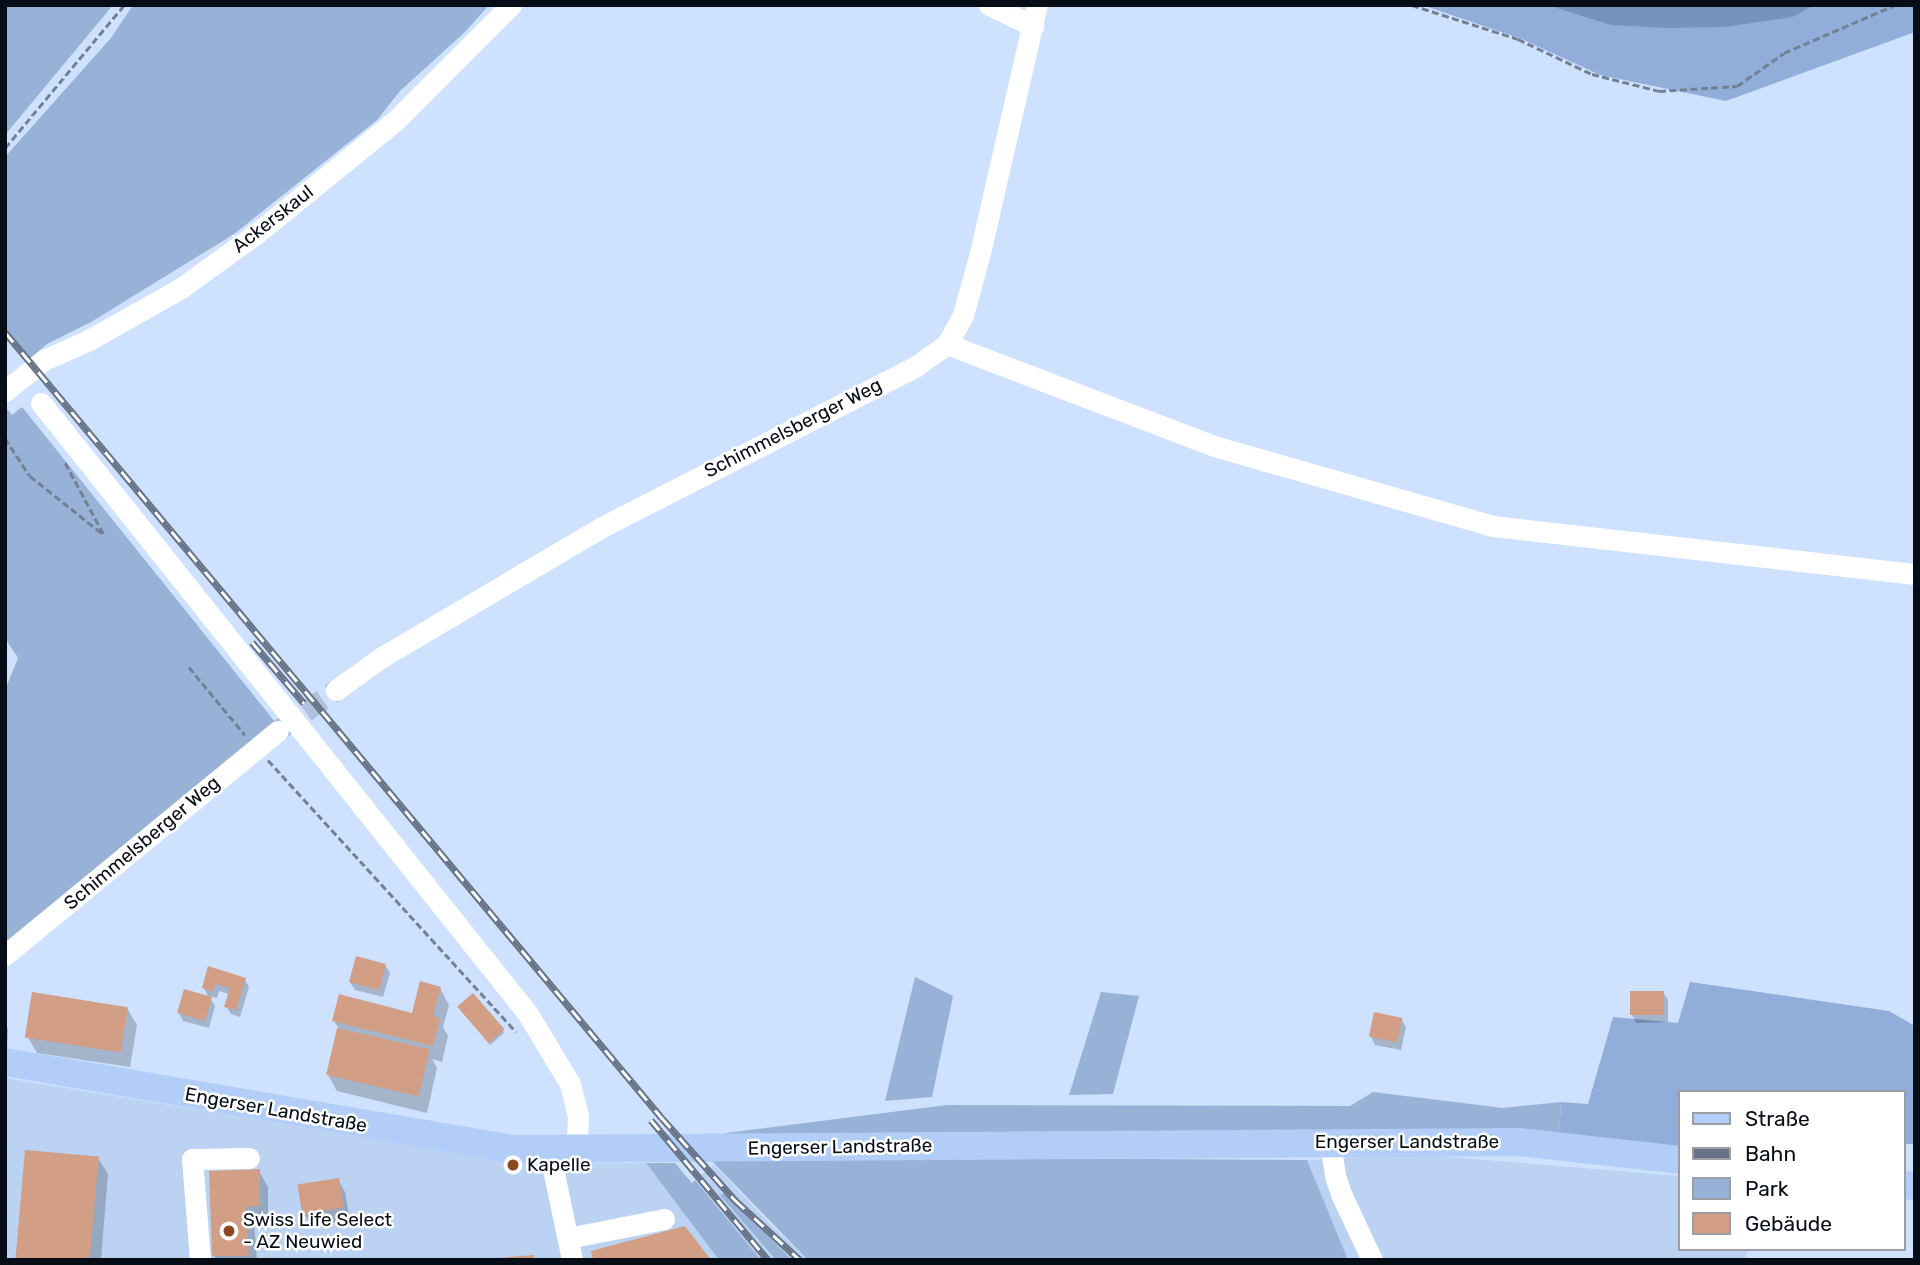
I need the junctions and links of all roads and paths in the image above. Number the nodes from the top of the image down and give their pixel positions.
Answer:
1 (124, 5) edge
2 (511, 5) edge
3 (989, 5) edge
4 (1038, 5) edge
5 (1412, 5) edge
6 (1895, 5) edge
7 (1032, 26) junction
8 (5, 148) edge
9 (947, 344) junction
10 (5, 391) edge
11 (41, 403) dead end
12 (5, 438) edge
13 (62, 457) dead end
14 (1915, 574) edge
15 (189, 667) dead end
16 (336, 691) tunnel mouth
17 (278, 731) tunnel mouth
18 (257, 747) junction
19 (5, 955) edge
20 (518, 1034) dead end
21 (5, 1062) edge
22 (1330, 1143) junction
23 (565, 1150) junction
24 (249, 1158) dead end
25 (1678, 1160) edge
26 (664, 1219) dead end
27 (568, 1238) junction
28 (1366, 1254) edge
29 (200, 1260) edge
30 (572, 1260) edge

1 - 8 path
2 - 10 street, Ackerskaul
3 - 7 street
4 - 7 street, Schimmelsberger Weg
5 - 6 path
7 - 9 street, Schimmelsberger Weg
9 - 14 street
9 - 16 street, Schimmelsberger Weg
11 - 23 street
12 - 13 path
15 - 18 path
17 - 18 street, Schimmelsberger Weg
18 - 19 street, Schimmelsberger Weg
18 - 20 path
21 - 23 main road, Engerser Landstraße
22 - 23 main road, Engerser Landstraße
22 - 25 main road, Engerser Landstraße
22 - 28 street
23 - 27 street
24 - 29 street
26 - 27 street
27 - 30 street

